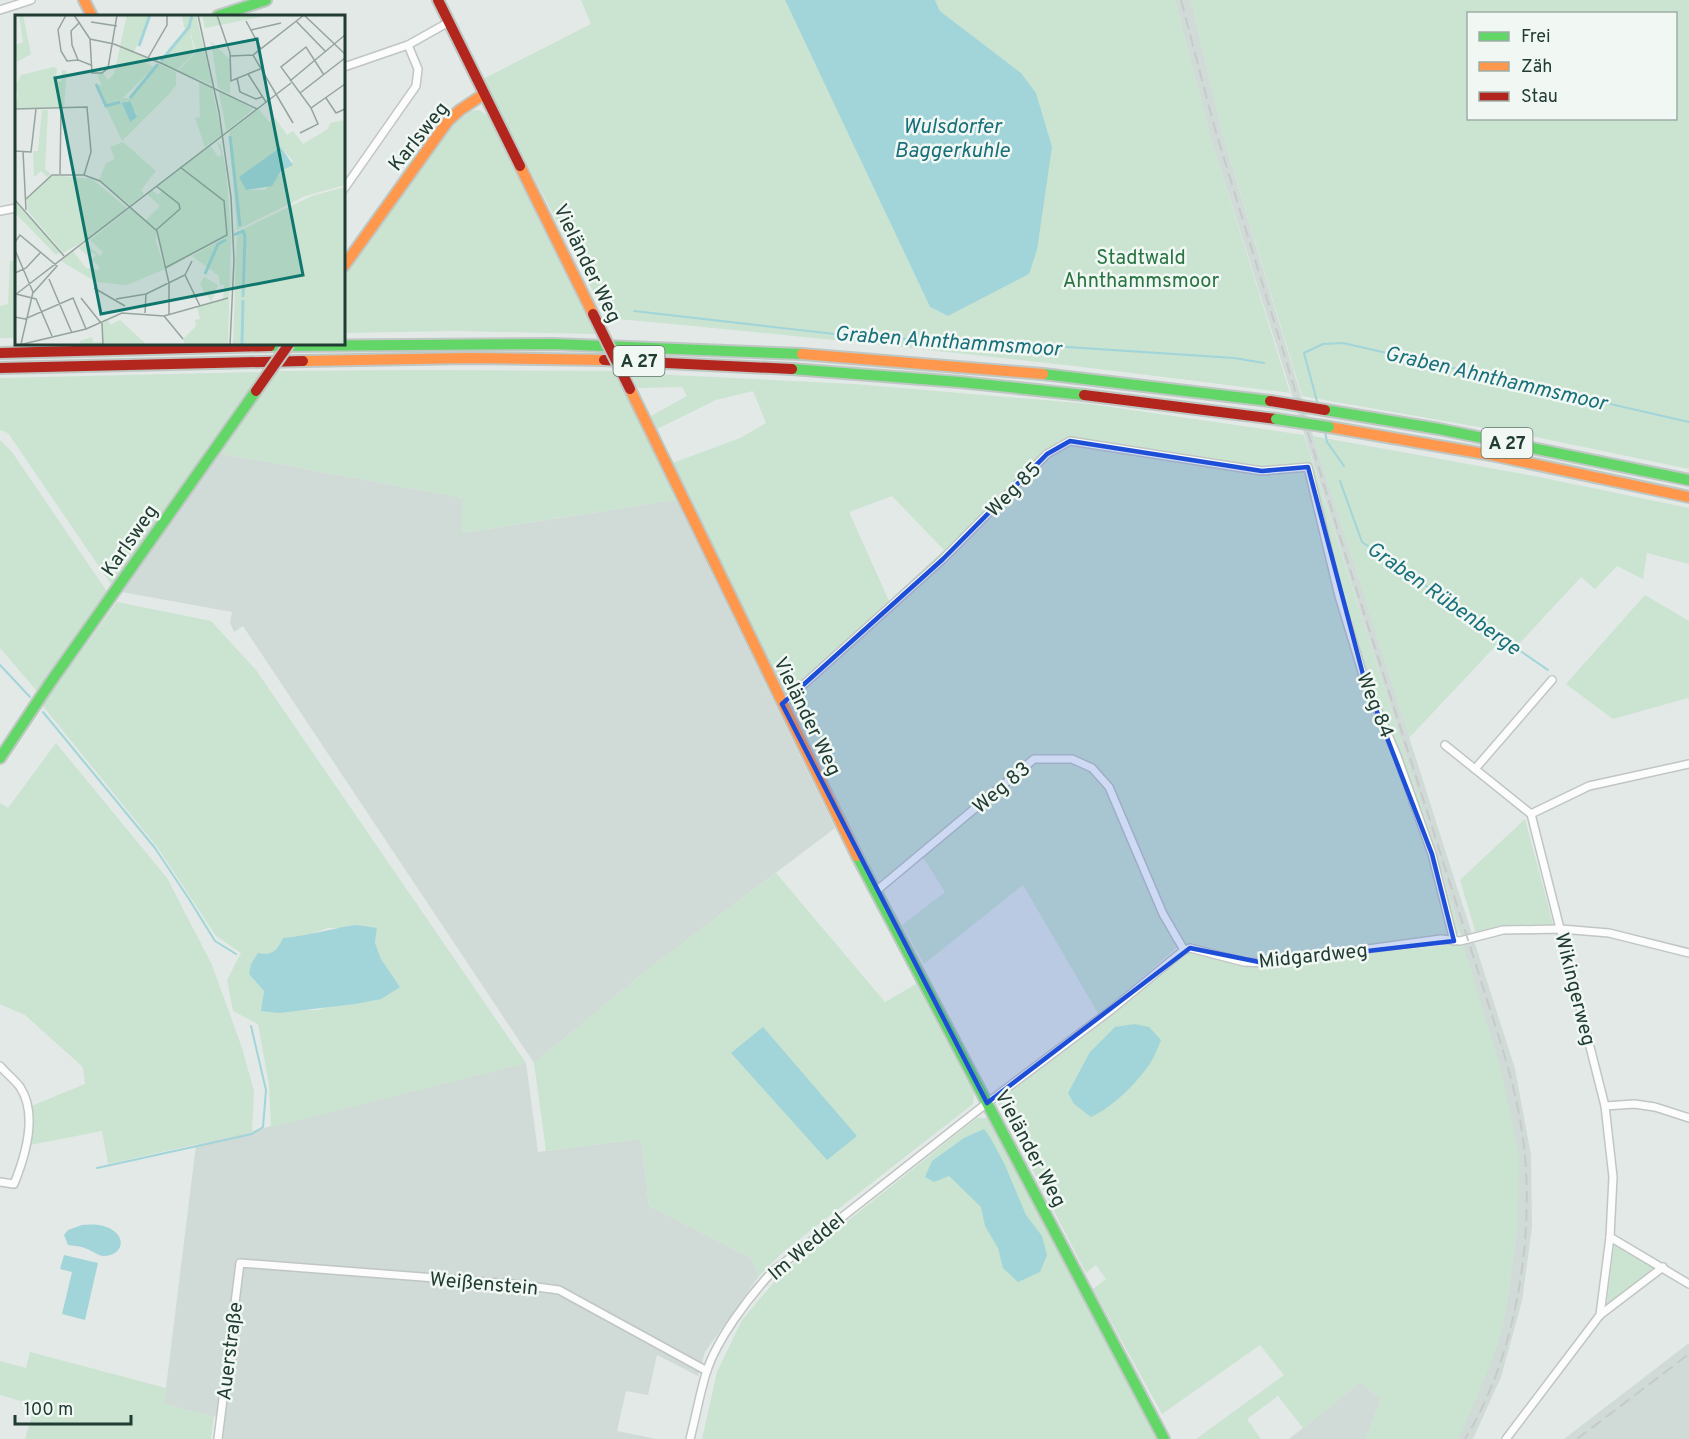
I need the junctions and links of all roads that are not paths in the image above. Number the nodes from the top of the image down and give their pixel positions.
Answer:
1 (31, 0) edge
2 (84, 0) edge
3 (266, 0) edge
4 (438, 0) edge
5 (0, 10) edge
6 (92, 15) edge
7 (221, 15) edge
8 (449, 22) junction
9 (408, 45) junction
10 (345, 67) edge
11 (484, 94) junction
12 (345, 188) edge
13 (15, 208) edge
14 (0, 211) edge
15 (345, 265) edge
16 (345, 344) edge
17 (255, 345) edge
18 (288, 345) edge
19 (0, 352) edge
20 (0, 368) edge
21 (1308, 467) joint
22 (1689, 480) edge
23 (1689, 497) edge
24 (1552, 680) dead end
25 (782, 704) junction
26 (1446, 745) dead end
27 (0, 758) edge
28 (1689, 764) edge
29 (1475, 769) junction
30 (1531, 814) junction
31 (876, 891) junction
32 (1561, 929) junction
33 (1454, 941) junction
34 (1184, 950) junction
35 (1689, 953) edge
36 (0, 1066) edge
37 (987, 1103) junction
38 (1605, 1106) junction
39 (1689, 1118) edge
40 (0, 1182) edge
41 (1610, 1237) junction
42 (240, 1263) joint
43 (1663, 1267) junction
44 (1689, 1284) edge
45 (1600, 1315) junction
46 (707, 1371) junction
47 (218, 1439) edge
48 (690, 1439) edge
49 (1164, 1439) edge
50 (1506, 1439) edge

1 - 5 street
2 - 6 main road
3 - 7 main road
4 - 8 main road, Vieländer Weg
8 - 9 street
8 - 11 main road, Vieländer Weg
9 - 10 street
9 - 12 street
11 - 15 main road, Karlsweg
11 - 25 main road, Vieländer Weg, bridge
13 - 14 street
16 - 22 main road, A 27, bridge
17 - 19 main road, A 27, bridge
18 - 27 main road, Karlsweg, bridge
20 - 23 main road, A 27, bridge
21 - 25 street, Weg 85
21 - 33 street, Weg 84
24 - 29 street
25 - 31 main road, Vieländer Weg
26 - 29 street
28 - 30 street
29 - 30 street
30 - 32 street, Wikingerweg
31 - 34 street, Weg 83
31 - 37 main road, Vieländer Weg
32 - 33 street, Midgardweg
32 - 35 street, Midgardweg
32 - 38 street, Wikingerweg
33 - 34 street, Midgardweg
34 - 37 street
36 - 40 street
37 - 46 street, Im Weddel
37 - 49 main road, Vieländer Weg
38 - 39 street
38 - 41 street, Wikingerweg
41 - 43 street
41 - 45 street, Wikingerweg
42 - 46 street, Weißenstein
42 - 47 street, Auerstraße
43 - 44 street
43 - 45 street, Wikingerweg
45 - 50 street, Wikingerweg
46 - 48 street, Im Weddel

